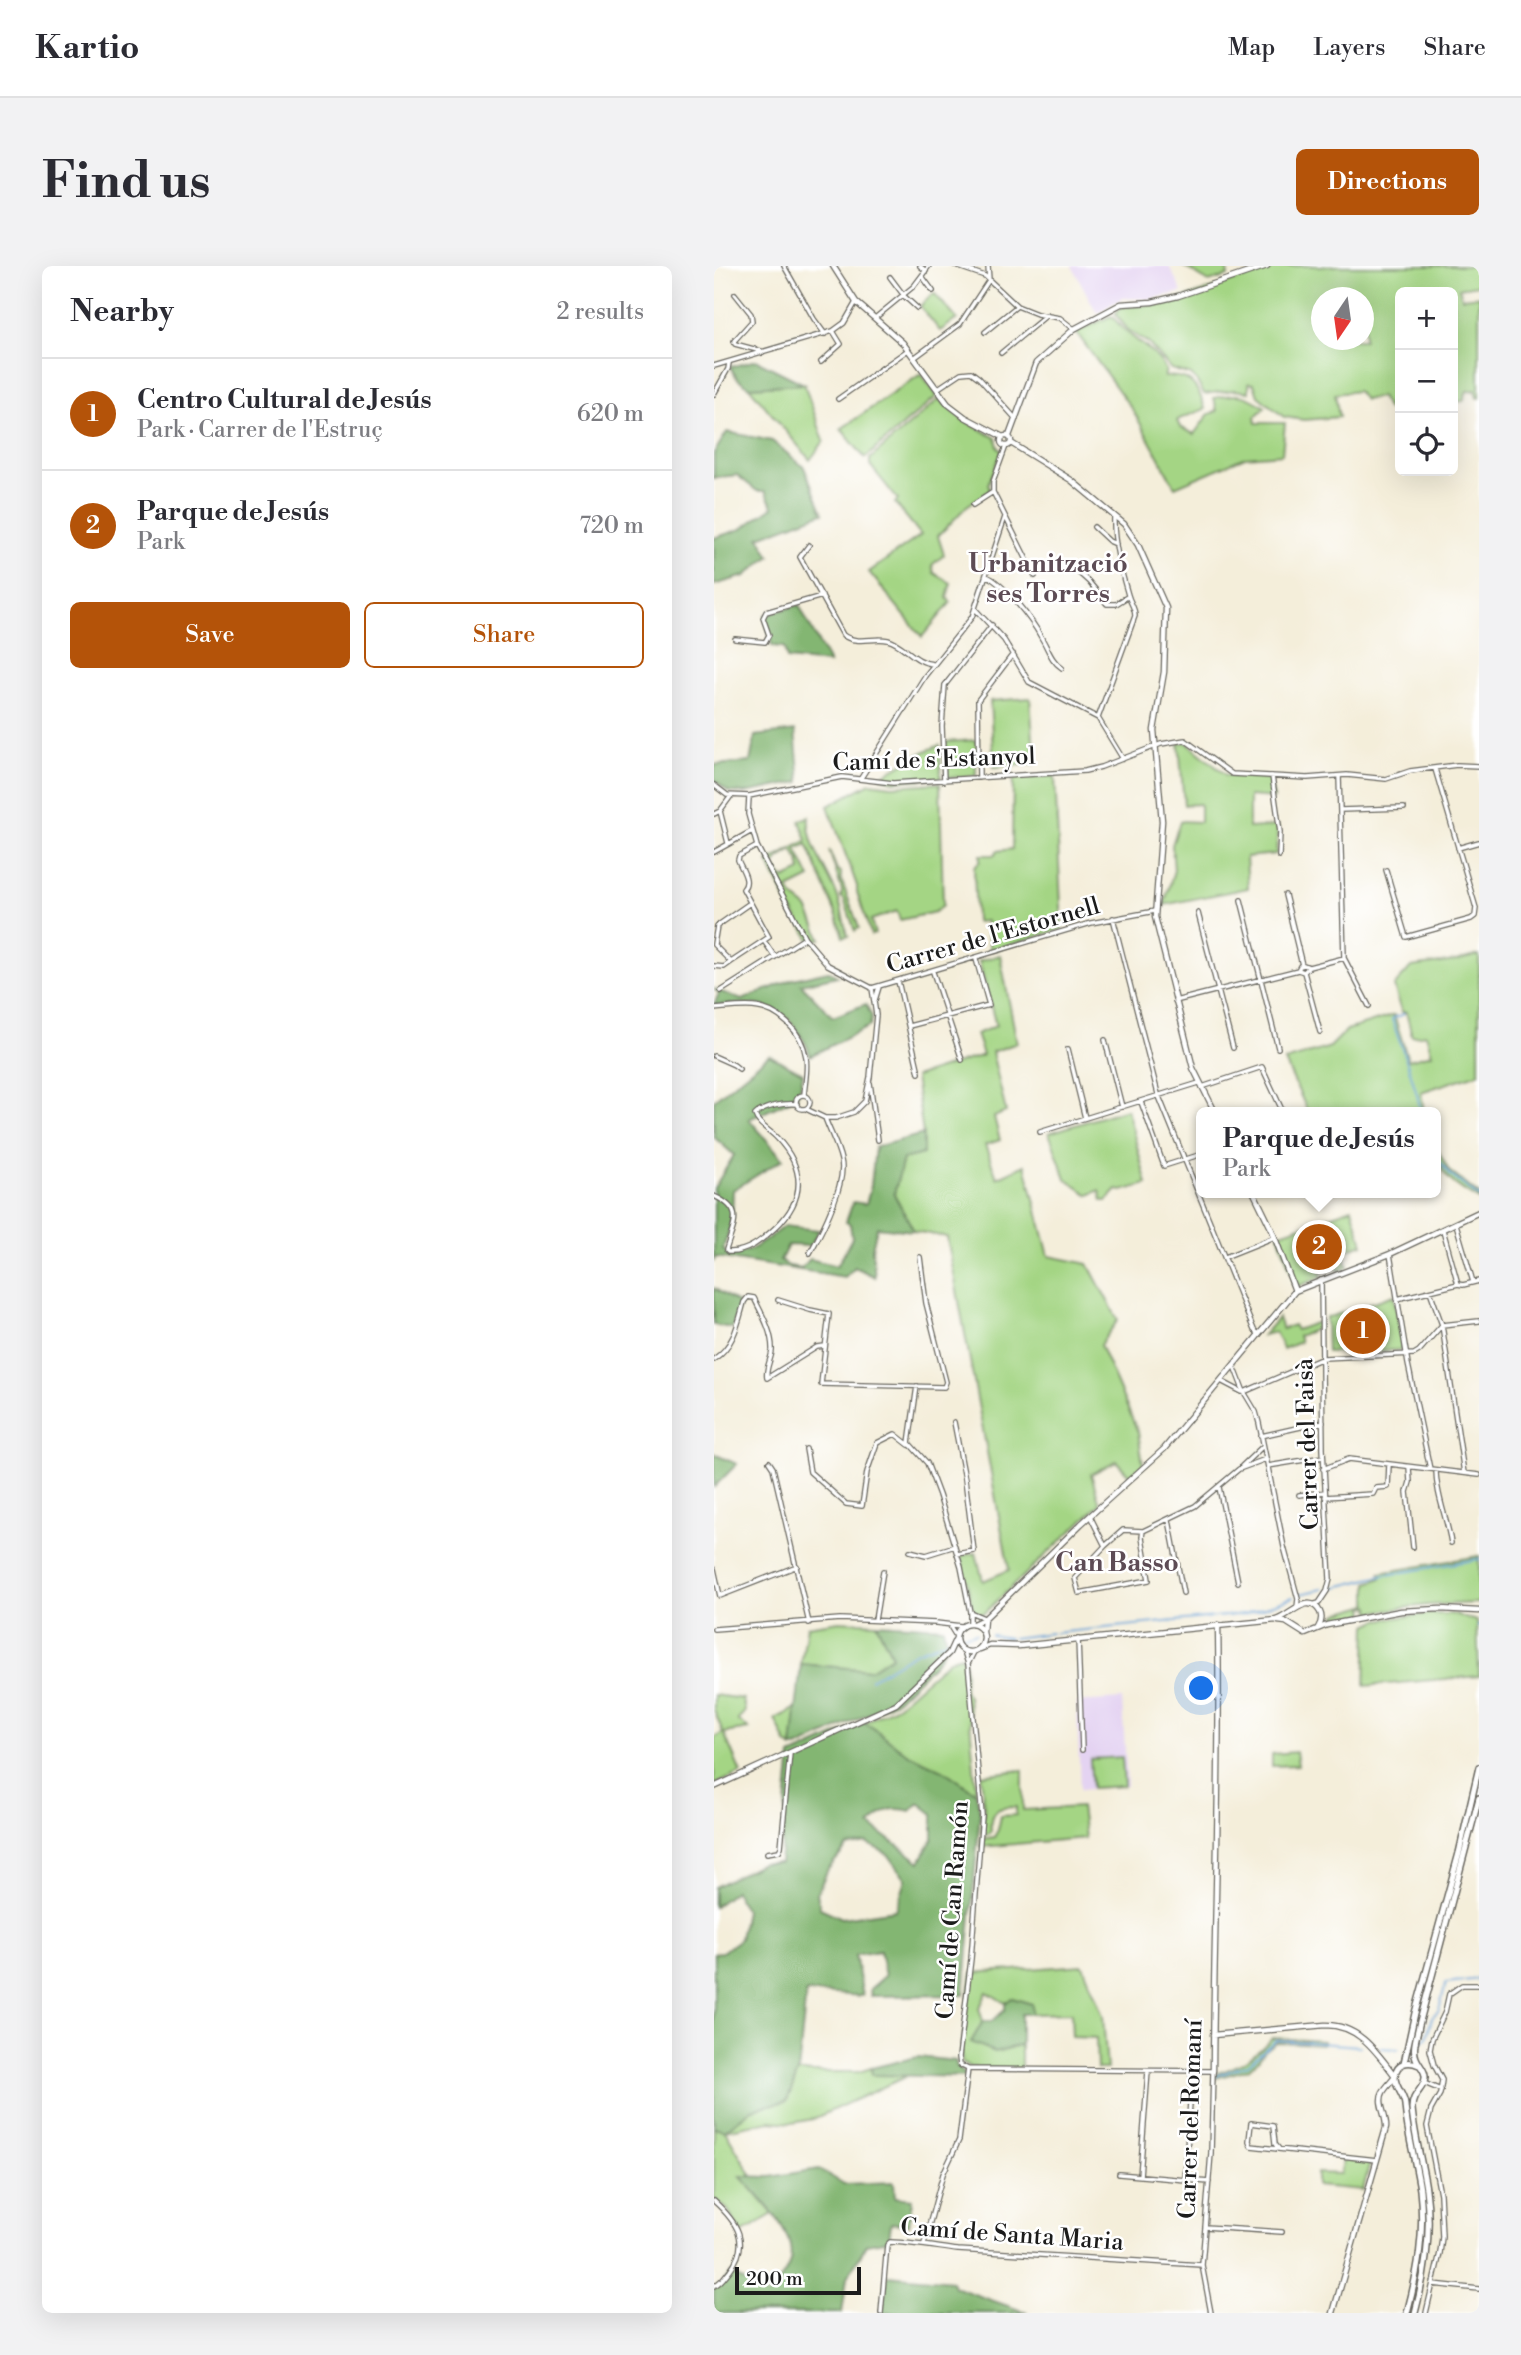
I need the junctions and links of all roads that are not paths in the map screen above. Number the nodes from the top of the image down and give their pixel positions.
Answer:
1 (783, 266) edge
2 (842, 266) edge
3 (920, 266) edge
4 (956, 266) edge
5 (988, 266) edge
6 (1267, 266) edge
7 (834, 268) edge
8 (928, 268) edge
9 (922, 276) junction
10 (890, 277) dead end
11 (989, 279) junction
12 (933, 291) dead end
13 (735, 294) dead end
14 (904, 295) junction
15 (856, 302) junction
16 (1017, 306) junction
17 (917, 308) dead end
18 (1047, 315) junction
19 (875, 318) junction
20 (1074, 330) junction
21 (833, 331) junction
22 (985, 332) dead end
23 (825, 334) junction
24 (908, 350) junction
25 (762, 353) junction
26 (1001, 353) dead end
27 (914, 358) junction
28 (821, 362) dead end
29 (729, 363) junction
30 (715, 364) edge
31 (937, 390) junction
32 (714, 394) edge
33 (838, 399) dead end
34 (1016, 419) junction
35 (1003, 437) junction
36 (1009, 442) junction
37 (993, 492) junction
38 (973, 505) dead end
39 (1114, 515) junction
40 (1005, 517) junction
41 (1094, 527) dead end
42 (1116, 544) junction
43 (809, 545) dead end
44 (1069, 564) dead end
45 (986, 576) junction
46 (1035, 576) dead end
47 (822, 596) junction
48 (1128, 597) junction
49 (975, 609) junction
50 (992, 625) junction
51 (735, 639) dead end
52 (1013, 654) junction
53 (933, 664) junction
54 (1062, 668) dead end
55 (1098, 718) junction
56 (1156, 746) junction
57 (1123, 759) junction
58 (1479, 766) edge
59 (1435, 769) junction
60 (1272, 776) junction
61 (1339, 776) junction
62 (861, 778) junction
63 (979, 778) junction
64 (944, 780) junction
65 (714, 785) edge
66 (731, 796) junction
67 (749, 796) junction
68 (1404, 808) dead end
69 (1340, 810) junction
70 (720, 811) junction
71 (714, 814) edge
72 (752, 830) junction
73 (1479, 842) edge
74 (728, 844) junction
75 (757, 846) junction
76 (1458, 848) junction
77 (714, 852) edge
78 (1279, 856) dead end
79 (1385, 870) dead end
80 (1285, 895) dead end
81 (1241, 900) dead end
82 (750, 902) junction
83 (1155, 911) junction
84 (1198, 912) dead end
85 (1113, 918) junction
86 (805, 938) junction
87 (764, 941) junction
88 (714, 945) edge
89 (775, 957) junction
90 (976, 958) junction
91 (1344, 958) junction
92 (731, 962) junction
93 (1302, 965) junction
94 (714, 966) edge
95 (1309, 967) junction
96 (1298, 970) junction
97 (933, 972) junction
98 (1304, 972) junction
99 (1261, 979) junction
100 (898, 981) junction
101 (880, 987) junction
102 (872, 988) junction
103 (1219, 990) junction
104 (722, 991) dead end
105 (875, 1000) junction
106 (1175, 1001) junction
107 (1369, 1006) dead end
108 (714, 1009) edge
109 (948, 1016) junction
110 (909, 1026) junction
111 (1320, 1032) dead end
112 (1105, 1040) dead end
113 (1233, 1048) dead end
114 (1278, 1048) dead end
115 (1068, 1049) dead end
116 (714, 1056) edge
117 (962, 1060) dead end
118 (739, 1069) dead end
119 (919, 1073) dead end
120 (870, 1077) junction
121 (1200, 1085) junction
122 (804, 1096) junction
123 (1159, 1096) junction
124 (1141, 1102) junction
125 (797, 1104) junction
126 (1122, 1107) junction
127 (1212, 1107) edge
128 (1278, 1107) edge
129 (806, 1109) junction
130 (825, 1118) junction
131 (1085, 1118) junction
132 (1040, 1132) dead end
133 (878, 1140) dead end
134 (1196, 1156) edge
135 (1185, 1160) junction
136 (1196, 1187) edge
137 (714, 1196) edge
138 (1201, 1198) edge
139 (1256, 1198) edge
140 (1479, 1213) edge
141 (1456, 1224) junction
142 (1443, 1230) junction
143 (1275, 1237) junction
144 (810, 1253) dead end
145 (1390, 1254) junction
146 (920, 1257) dead end
147 (1225, 1258) junction
148 (1321, 1280) junction
149 (1476, 1282) edge
150 (1458, 1284) junction
151 (1295, 1291) junction
152 (1430, 1291) junction
153 (1397, 1299) junction
154 (778, 1300) dead end
155 (1479, 1321) edge
156 (1442, 1325) junction
157 (1259, 1334) junction
158 (825, 1346) junction
159 (1406, 1354) junction
160 (1322, 1358) junction
161 (714, 1360) edge
162 (1233, 1364) junction
163 (1220, 1381) junction
164 (917, 1386) junction
165 (1244, 1392) junction
166 (954, 1422) dead end
167 (1323, 1422) junction
168 (1262, 1436) junction
169 (910, 1446) junction
170 (1264, 1446) junction
171 (806, 1449) dead end
172 (1323, 1457) junction
173 (1266, 1459) junction
174 (769, 1462) dead end
175 (1389, 1464) junction
176 (1268, 1466) junction
177 (1409, 1466) junction
178 (1239, 1469) junction
179 (1324, 1469) junction
180 (1433, 1470) junction
181 (1464, 1473) junction
182 (1479, 1475) edge
183 (1219, 1487) junction
184 (1325, 1494) junction
185 (1299, 1495) dead end
186 (1090, 1516) junction
187 (1169, 1520) junction
188 (1143, 1531) junction
189 (1451, 1542) dead end
190 (955, 1546) junction
191 (1105, 1546) junction
192 (1413, 1547) dead end
193 (910, 1551) dead end
194 (957, 1555) junction
195 (797, 1566) junction
196 (714, 1569) edge
197 (883, 1570) dead end
198 (1238, 1582) dead end
199 (1182, 1593) dead end
200 (1298, 1599) junction
201 (1319, 1603) junction
202 (1305, 1604) junction
203 (1312, 1605) junction
204 (1297, 1606) junction
205 (970, 1612) junction
206 (1292, 1612) junction
207 (1478, 1612) edge
208 (1320, 1614) junction
209 (984, 1618) junction
210 (875, 1620) junction
211 (1276, 1620) junction
212 (809, 1623) junction
213 (1333, 1623) junction
214 (972, 1624) junction
215 (1218, 1625) junction
216 (950, 1626) junction
217 (961, 1626) junction
218 (1293, 1627) junction
219 (1318, 1628) junction
220 (714, 1629) edge
221 (983, 1634) junction
222 (956, 1638) junction
223 (1078, 1639) junction
224 (995, 1645) junction
225 (980, 1648) junction
226 (963, 1651) junction
227 (974, 1652) junction
228 (949, 1653) junction
229 (968, 1664) junction
230 (1082, 1750) dead end
231 (790, 1753) junction
232 (1479, 1767) edge
233 (714, 1787) edge
234 (1479, 1798) edge
235 (767, 1853) dead end
236 (1479, 1985) edge
237 (1213, 2035) junction
238 (1385, 2065) junction
239 (1401, 2065) junction
240 (1419, 2065) junction
241 (968, 2069) junction
242 (1148, 2071) junction
243 (1192, 2071) junction
244 (1213, 2071) junction
245 (1395, 2076) junction
246 (1424, 2083) junction
247 (1387, 2087) junction
248 (1399, 2087) junction
249 (1417, 2090) junction
250 (1441, 2090) junction
251 (1279, 2149) junction
252 (1377, 2160) junction
253 (1119, 2174) dead end
254 (1140, 2176) junction
255 (1185, 2180) junction
256 (1209, 2182) junction
257 (714, 2201) edge
258 (1205, 2228) junction
259 (1282, 2232) dead end
260 (924, 2244) junction
261 (1202, 2265) junction
262 (1433, 2284) junction
263 (714, 2286) edge
264 (1479, 2289) edge
265 (881, 2313) edge
266 (1211, 2313) edge
267 (1333, 2313) edge
268 (1407, 2313) edge
269 (1415, 2313) edge
270 (1426, 2313) edge

1 - 23 street
2 - 7 street
3 - 8 street
4 - 11 street
5 - 11 street
6 - 20 street
7 - 15 street
8 - 9 street
9 - 12 street
9 - 14 street
10 - 14 street
11 - 16 street
11 - 27 street
13 - 25 street
14 - 17 street
14 - 19 street
15 - 19 street
15 - 21 street
16 - 18 street
16 - 22 street
18 - 20 street
18 - 26 street
19 - 24 street
20 - 34 street
21 - 23 street
21 - 28 street
23 - 25 street
24 - 27 street
24 - 33 street
25 - 29 street
27 - 31 street
29 - 30 street
29 - 32 street
31 - 34 street
31 - 35 street
34 - 36 street
35 - 36 street
35 - 36 street
36 - 37 street
36 - 39 street
37 - 38 street
37 - 40 street
39 - 42 street
39 - 56 street
40 - 45 street
40 - 46 street
41 - 42 street
42 - 48 street
43 - 47 street
44 - 48 street
45 - 49 street
45 - 54 street
47 - 51 street
47 - 53 street
48 - 55 street
49 - 50 street
49 - 53 street
50 - 52 street
50 - 64 street
52 - 55 street
52 - 63 street
53 - 62 street
55 - 57 street
56 - 57 street, Camí de s'Estanyol
56 - 60 street, Camí de s'Estanyol
56 - 83 street
57 - 63 street, Camí de s'Estanyol
58 - 59 street, Camí de s'Estanyol
59 - 61 street, Camí de s'Estanyol
59 - 76 street
60 - 61 street, Camí de s'Estanyol
60 - 78 street
61 - 69 street
62 - 64 street, Camí de s'Estanyol
62 - 67 street, Camí de s'Estanyol
63 - 64 street, Camí de s'Estanyol
65 - 66 street
66 - 67 street, Camí de s'Estanyol
66 - 70 street
67 - 72 street, Carrer de l'Estornell
68 - 69 street
69 - 91 street
70 - 71 street
70 - 74 street
72 - 74 street
72 - 75 street, Carrer de l'Estornell
73 - 76 street
74 - 77 street
75 - 82 street
75 - 86 street, Carrer de l'Estornell
76 - 79 street
80 - 93 street
81 - 99 street
82 - 87 street
82 - 88 street
83 - 85 street, Carrer de l'Estornell
83 - 106 street
84 - 103 street
85 - 90 street, Carrer de l'Estornell
85 - 123 street
86 - 89 street
86 - 102 street, Carrer de l'Estornell
87 - 89 street
87 - 92 street
88 - 92 street
89 - 104 street
90 - 97 street, Carrer de l'Estornell
90 - 109 street
91 - 95 street
91 - 107 street
92 - 94 street
93 - 95 street
93 - 96 street
95 - 98 street
96 - 98 street
96 - 99 street
97 - 100 street, Carrer de l'Estornell
97 - 109 street
98 - 111 street
99 - 103 street
99 - 114 street
100 - 101 street, Carrer de l'Estornell
100 - 110 street
101 - 102 street, Carrer de l'Estornell
101 - 105 street
102 - 105 street
103 - 106 street
103 - 113 street
105 - 120 street
106 - 121 street
108 - 122 street
109 - 110 street
109 - 117 street
110 - 119 street
112 - 126 street
115 - 131 street
116 - 118 street
120 - 130 street
120 - 133 street
121 - 123 street
121 - 127 street
121 - 128 street
122 - 125 street
122 - 129 street
123 - 124 street
123 - 135 street
124 - 126 street
124 - 135 street
125 - 129 street
125 - 137 street
126 - 131 street
129 - 130 street
130 - 144 street
131 - 132 street
134 - 135 street
135 - 136 street
138 - 147 street
139 - 143 street
140 - 141 street
141 - 142 street
141 - 149 street
142 - 145 street
142 - 150 street
143 - 147 street
143 - 151 street
145 - 148 street
145 - 153 street
146 - 164 street
147 - 157 street
148 - 151 street
148 - 160 street, Carrer del Faisà
149 - 150 street
150 - 152 street
151 - 157 street
152 - 153 street
152 - 156 street
153 - 159 street
154 - 158 street
155 - 156 street
156 - 159 street
156 - 181 street
157 - 162 street
158 - 161 street
158 - 164 street
159 - 160 street
159 - 180 street
160 - 165 street
160 - 167 street, Carrer del Faisà
162 - 163 street
162 - 165 street
163 - 165 street
163 - 186 street
164 - 169 street
165 - 168 street
166 - 194 street
167 - 168 street
167 - 172 street, Carrer del Faisà
168 - 170 street
169 - 171 street
169 - 190 street
170 - 173 street
170 - 178 street
172 - 176 street
172 - 179 street, Carrer del Faisà
173 - 176 street
173 - 178 street
174 - 195 street
175 - 177 street
175 - 179 street
175 - 184 street
176 - 200 street
177 - 180 street
177 - 192 street
178 - 183 street
179 - 184 street, Carrer del Faisà
180 - 181 street
180 - 189 street
181 - 182 street
183 - 187 street
183 - 198 street
184 - 185 street
184 - 201 street, Carrer del Faisà
186 - 191 street
186 - 209 street
187 - 188 street
187 - 199 street
188 - 191 street
188 - 191 street
190 - 193 street
190 - 194 street
194 - 205 street
195 - 196 street
195 - 212 street
197 - 210 street
200 - 202 street
200 - 204 street
201 - 203 street
201 - 208 street, Carrer del Faisà
202 - 203 street
202 - 204 street
203 - 208 street
204 - 206 street
205 - 209 street
205 - 214 street
206 - 211 street
206 - 218 street
207 - 213 street
208 - 213 street
208 - 219 street
209 - 214 street
209 - 221 street
210 - 212 street
210 - 216 street
211 - 215 street
211 - 218 street
212 - 220 street
213 - 219 street
214 - 217 street
214 - 221 street
215 - 223 street
215 - 237 street, Carrer del Romaní
216 - 217 street
216 - 222 street
217 - 222 street
218 - 219 street
221 - 224 street
221 - 225 street
222 - 226 street
222 - 228 street
223 - 224 street
223 - 230 street
224 - 225 street
225 - 227 street
226 - 227 street
226 - 228 street
226 - 229 street, Camí de Can Ramón
227 - 229 street
228 - 231 street
229 - 241 street, Camí de Can Ramón
231 - 233 street
231 - 235 street
232 - 239 main road
234 - 240 main road
236 - 250 street
237 - 238 street
237 - 244 street, Carrer del Romaní
238 - 239 street
238 - 245 street
239 - 240 main road
239 - 245 main road
240 - 246 main road
241 - 242 street
241 - 260 street
242 - 243 street
242 - 254 street
243 - 244 street
243 - 255 street
244 - 256 street, Carrer del Romaní
245 - 247 street
245 - 248 main road
246 - 249 main road
246 - 250 street
247 - 248 street
247 - 252 street
248 - 249 main road
248 - 268 main road
249 - 269 main road
250 - 262 street
251 - 251 street
251 - 252 street
252 - 267 street
253 - 254 street
254 - 255 street
255 - 256 street
256 - 258 street, Carrer del Romaní
257 - 263 street
258 - 259 street
258 - 261 street, Carrer del Romaní
260 - 261 street, Camí de Santa Maria
260 - 265 street, Camí de Santa Maria
261 - 266 street, Carrer del Romaní
262 - 264 street
262 - 270 street

